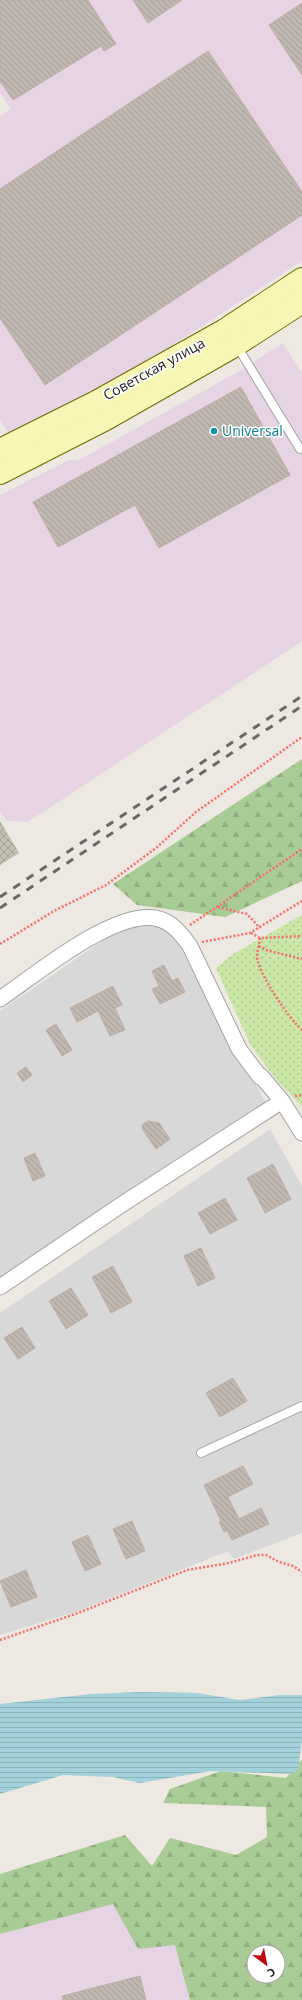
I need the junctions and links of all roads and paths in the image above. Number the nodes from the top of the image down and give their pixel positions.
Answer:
1 (302, 279) edge
2 (302, 302) edge
3 (236, 345) junction
4 (300, 449) dead end
5 (0, 450) edge
6 (0, 473) edge
7 (302, 737) edge
8 (302, 849) edge
9 (302, 901) edge
10 (218, 907) junction
11 (260, 928) junction
12 (179, 931) junction
13 (250, 933) junction
14 (302, 936) edge
15 (260, 938) junction
16 (0, 944) edge
17 (190, 946) junction
18 (259, 946) junction
19 (302, 959) edge
20 (0, 999) edge
21 (302, 1030) edge
22 (282, 1101) junction
23 (302, 1133) edge
24 (0, 1287) edge
25 (302, 1406) edge
26 (201, 1453) dead end
27 (302, 1572) edge
28 (0, 1640) edge

1 - 5 main road, Советская улица
2 - 3 main road, Советская улица
3 - 4 lane
3 - 6 main road, Советская улица
7 - 16 path
8 - 10 path
9 - 11 path
10 - 11 path
10 - 12 path
11 - 13 path
12 - 17 street
12 - 20 street
13 - 15 path
13 - 17 path
14 - 15 path
15 - 18 path
17 - 22 street
18 - 19 path
18 - 21 path
22 - 23 street
22 - 24 street
25 - 26 lane
27 - 28 path

